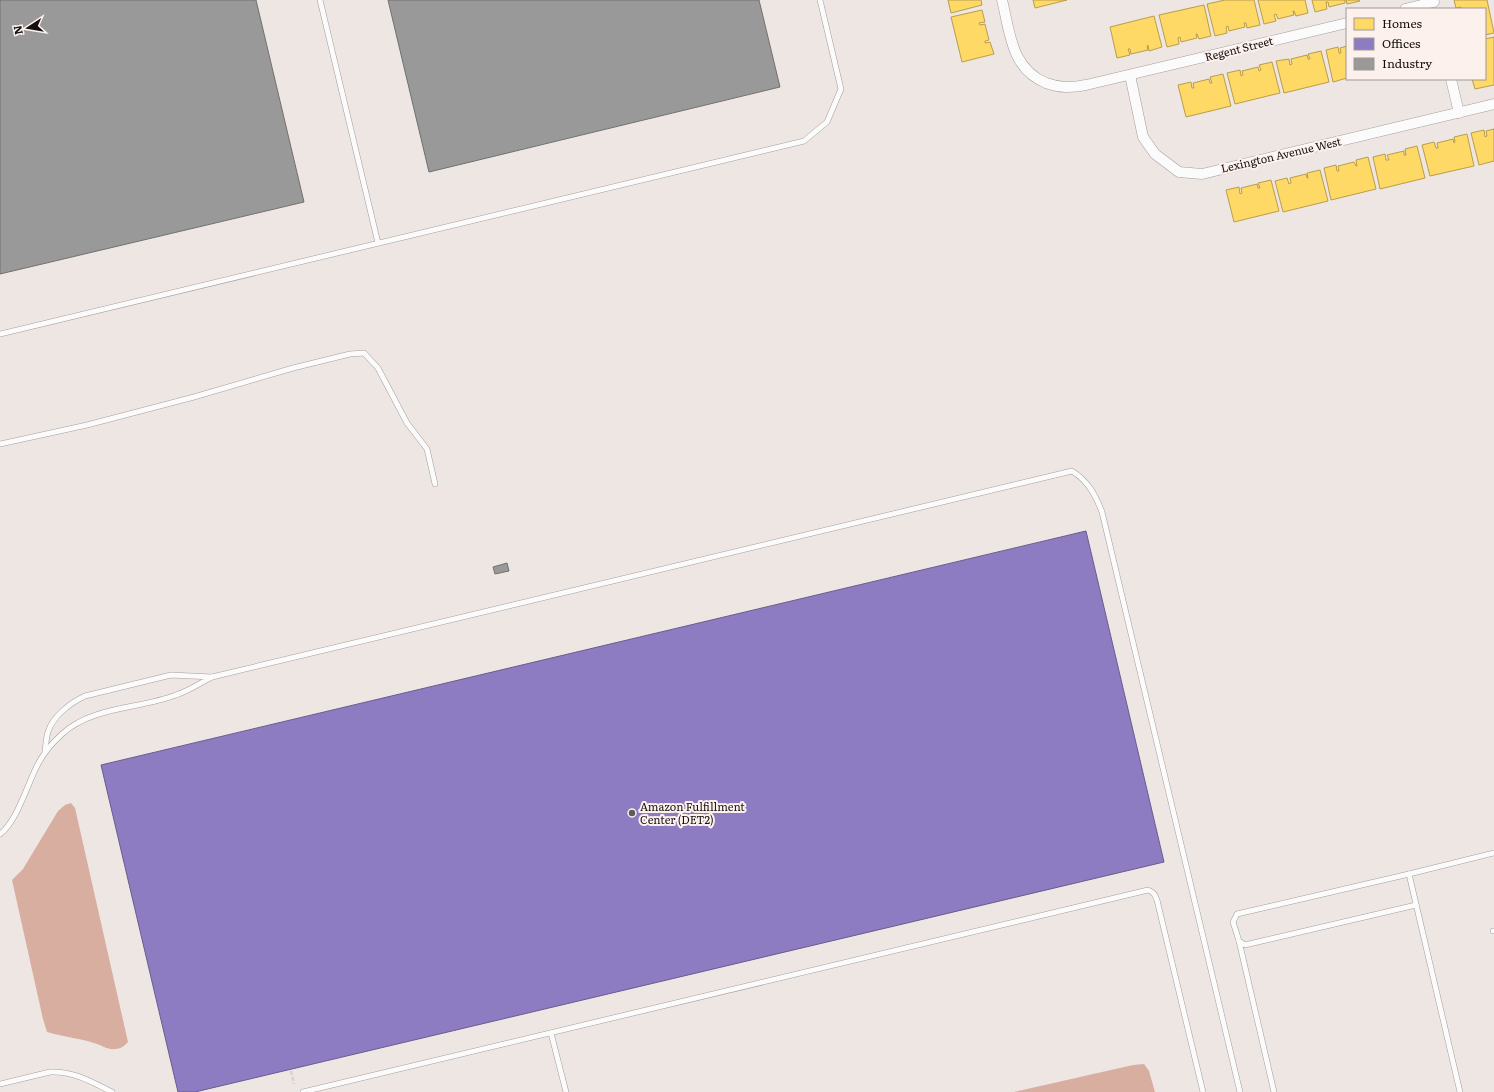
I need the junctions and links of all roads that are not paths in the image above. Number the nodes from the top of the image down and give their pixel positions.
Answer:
1 (320, 0) edge
2 (820, 0) edge
3 (1002, 0) edge
4 (1434, 4) edge
5 (1411, 8) edge
6 (1346, 23) edge
7 (1130, 75) junction
8 (1451, 80) edge
9 (1494, 104) edge
10 (1459, 113) junction
11 (378, 243) junction
12 (0, 334) edge
13 (0, 444) edge
14 (435, 484) dead end
15 (212, 678) junction
16 (45, 751) junction
17 (0, 834) edge
18 (1494, 853) edge
19 (1408, 874) junction
20 (1416, 905) junction
21 (1239, 941) junction
22 (551, 1033) junction
23 (0, 1084) edge
24 (112, 1092) edge
25 (303, 1092) edge
26 (566, 1092) edge
27 (1203, 1092) edge
28 (1240, 1092) edge
29 (1274, 1092) edge
30 (1460, 1092) edge

1 - 11 lane
2 - 11 lane
3 - 7 street, Regent Street
4 - 5 street
6 - 7 street, Regent Street
7 - 10 street, Lexington Avenue West
8 - 10 street
9 - 10 street, Lexington Avenue West
11 - 12 lane
13 - 14 lane
15 - 16 lane
15 - 16 lane
15 - 28 lane
16 - 17 lane
18 - 19 lane
19 - 20 lane
19 - 21 lane
20 - 21 lane
20 - 30 lane
21 - 29 lane
22 - 25 lane
22 - 26 lane
22 - 27 lane
23 - 24 lane

